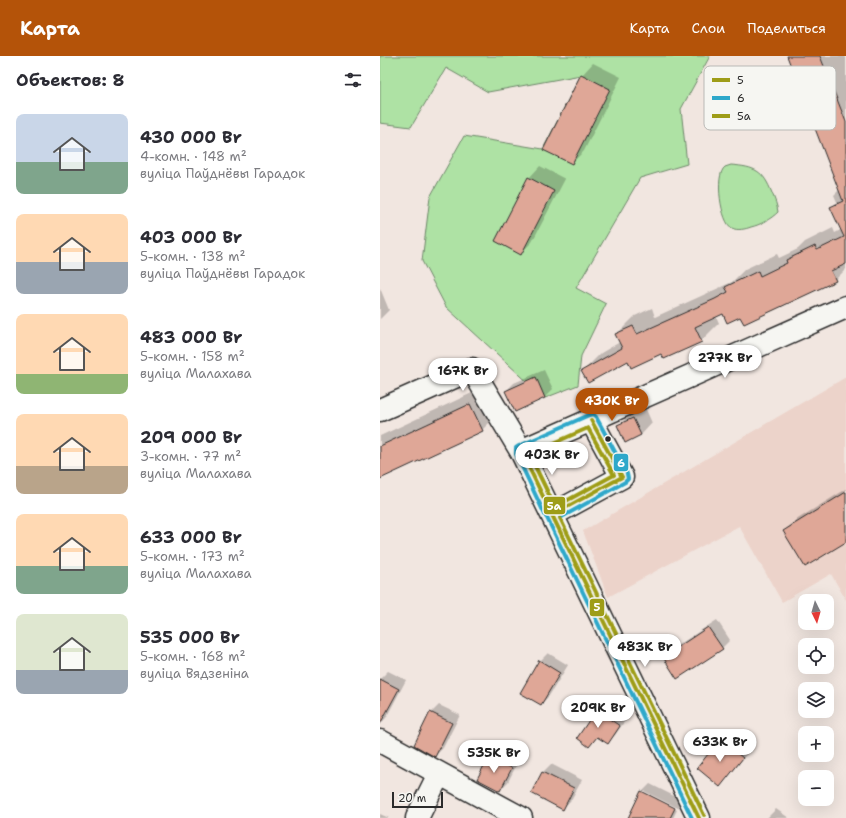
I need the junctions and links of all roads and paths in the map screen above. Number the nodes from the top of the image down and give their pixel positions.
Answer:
1 (846, 307) edge
2 (380, 410) edge
3 (591, 420) junction
4 (521, 451) junction
5 (556, 524) junction
6 (380, 741) edge
7 (439, 774) junction
8 (417, 818) edge
9 (521, 818) edge
10 (699, 818) edge

1 - 3 street
2 - 4 street
3 - 4 street
3 - 5 street
4 - 5 street
5 - 10 street
6 - 7 street
7 - 8 street
7 - 9 street

